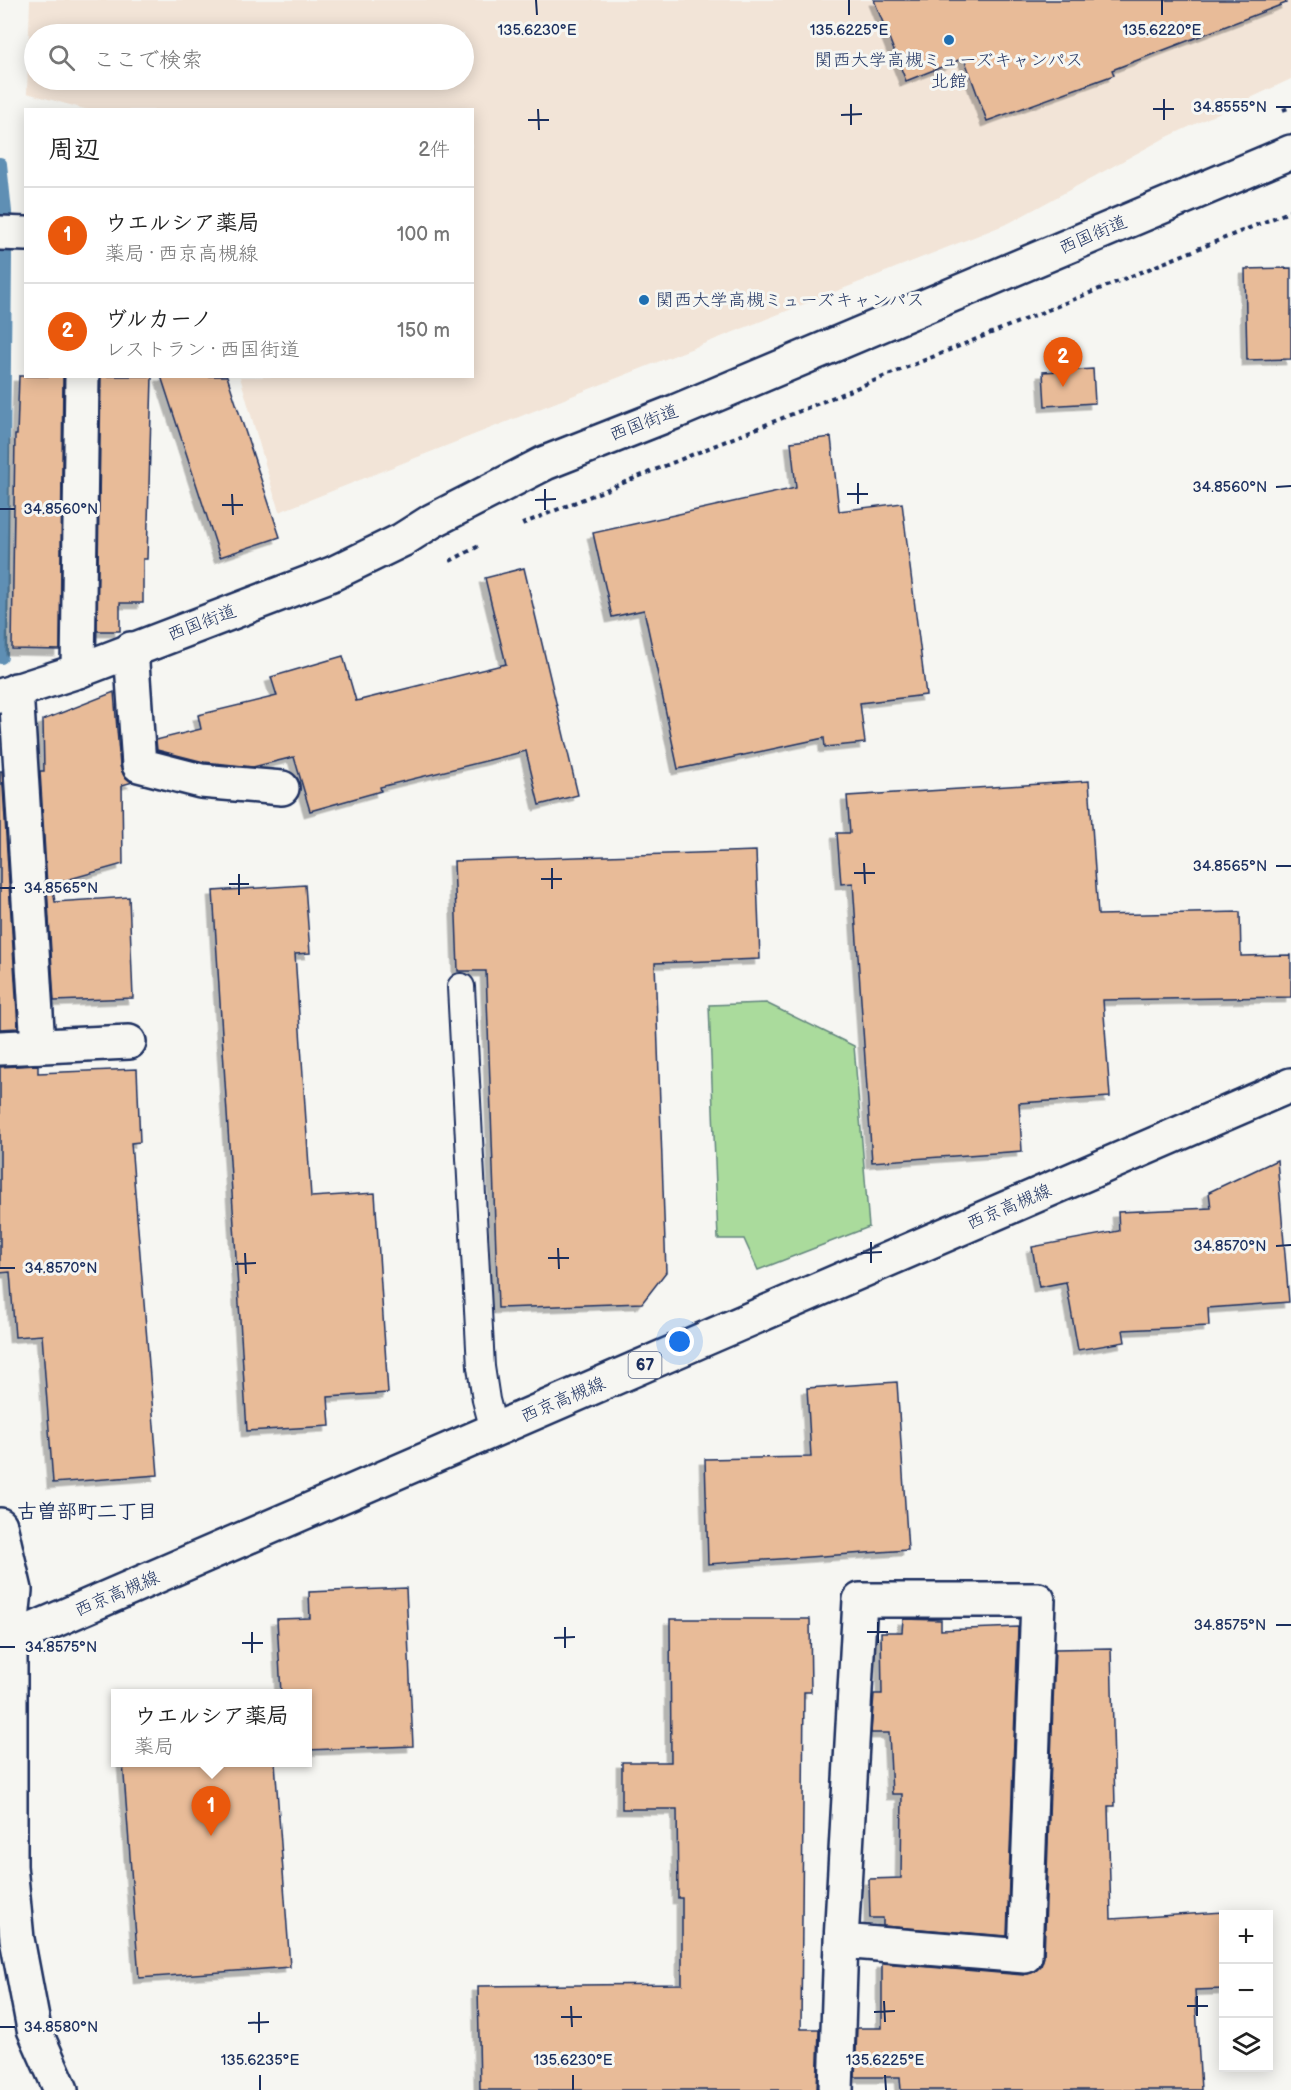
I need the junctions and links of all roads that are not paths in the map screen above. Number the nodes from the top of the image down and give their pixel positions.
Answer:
1 (1291, 152) edge
2 (82, 378) edge
3 (131, 649) junction
4 (78, 671) junction
5 (8, 693) edge
6 (282, 788) dead end
7 (461, 987) dead end
8 (129, 1042) dead end
9 (38, 1046) junction
10 (0, 1048) edge
11 (1291, 1085) edge
12 (494, 1430) junction
13 (0, 1525) edge
14 (5, 1642) edge
15 (841, 1941) junction
16 (61, 2090) edge
17 (836, 2090) edge

1 - 3 street, 西国街道
2 - 4 street
3 - 4 street, 西国街道
3 - 6 street
4 - 5 street, 西国街道
5 - 9 street
7 - 12 lane
8 - 9 street
9 - 10 street
11 - 12 street, 西京高槻線 / 67
12 - 14 street, 西京高槻線 / 67
13 - 14 street
14 - 16 street
15 - 15 street
15 - 17 street

